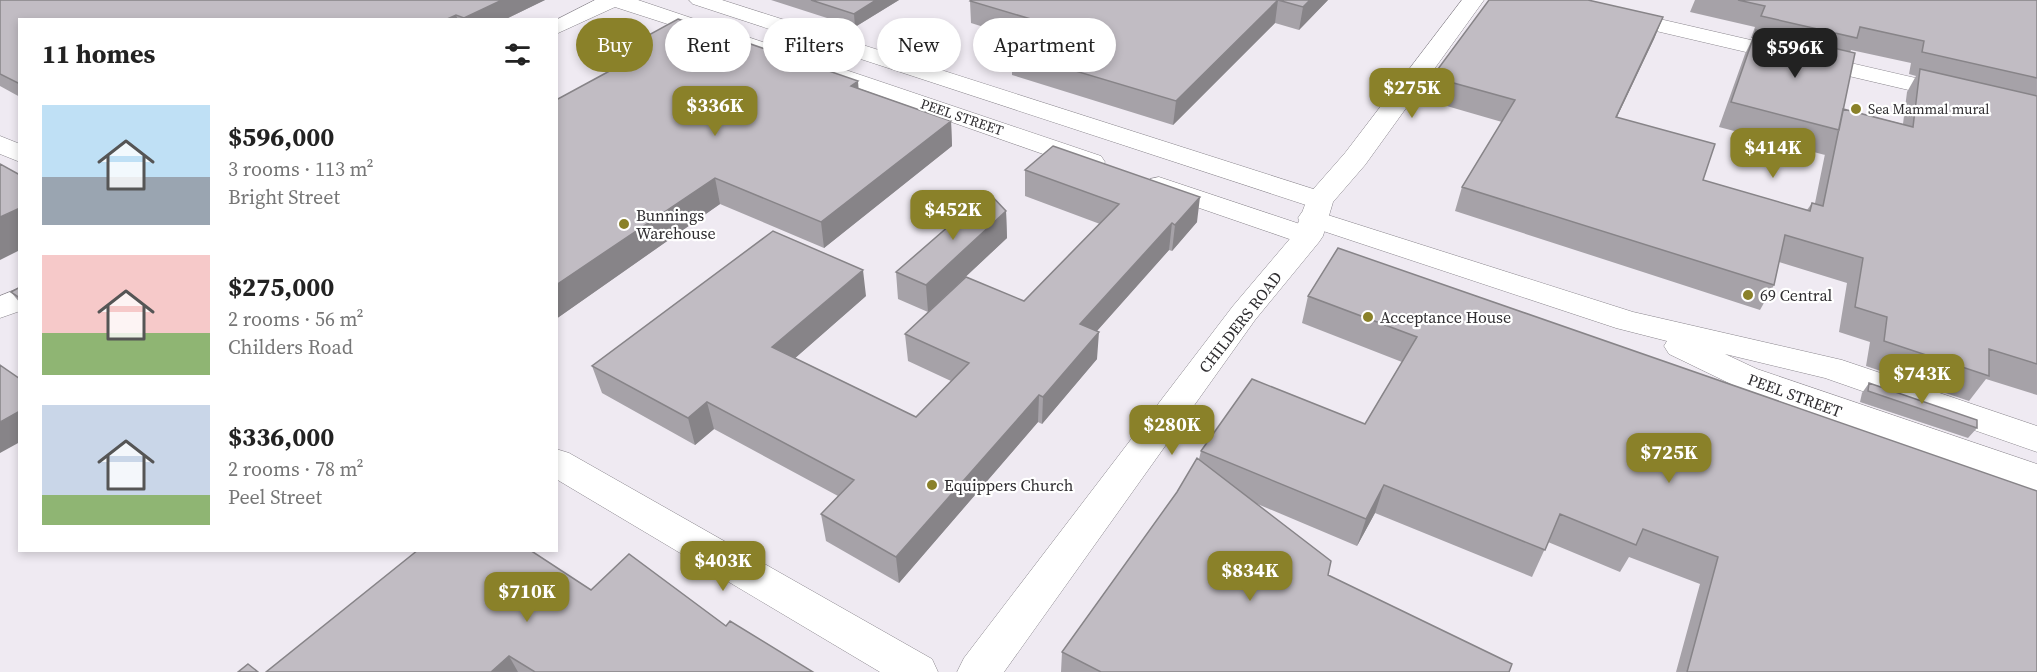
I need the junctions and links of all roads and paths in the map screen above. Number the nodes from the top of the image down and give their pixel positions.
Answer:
1 (614, 0) edge
2 (700, 0) edge
3 (1473, 0) edge
4 (1549, 0) edge
5 (558, 27) edge
6 (2037, 113) edge
7 (0, 144) edge
8 (18, 153) edge
9 (1313, 218) junction
10 (18, 299) edge
11 (0, 308) edge
12 (1627, 321) junction
13 (2037, 439) edge
14 (558, 463) edge
15 (2037, 478) edge
16 (917, 672) edge
17 (979, 672) edge

1 - 5 street
1 - 9 street, PEEL STREET
2 - 9 street, PEEL STREET
3 - 9 street, CHILDERS ROAD
4 - 6 street
7 - 8 street
9 - 12 street, PEEL STREET
9 - 17 street, CHILDERS ROAD
10 - 11 street
12 - 13 street, PEEL STREET
12 - 15 street, PEEL STREET
14 - 16 street

